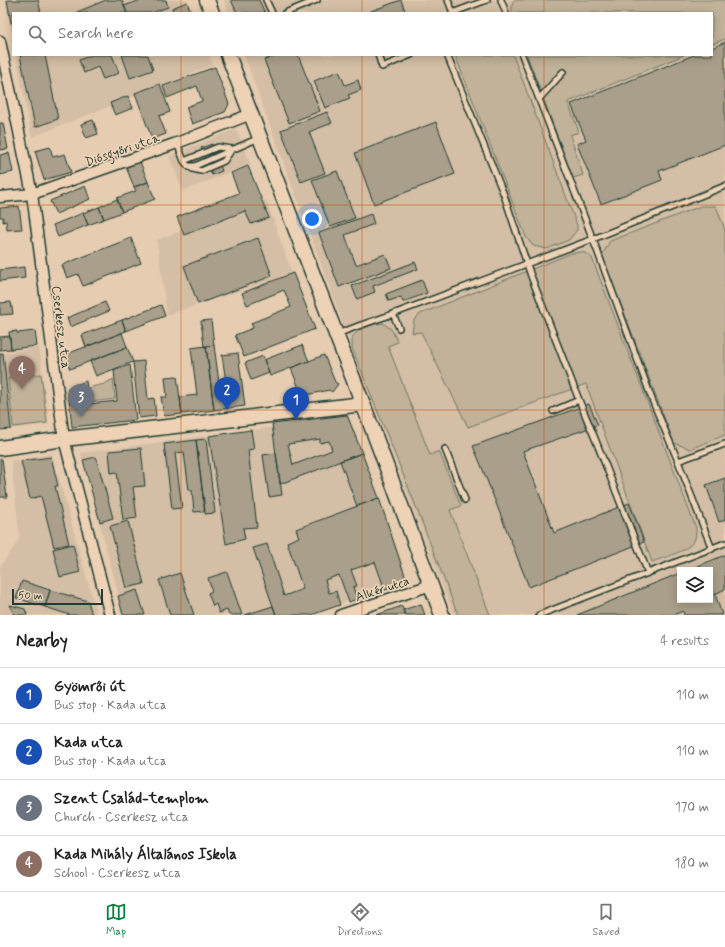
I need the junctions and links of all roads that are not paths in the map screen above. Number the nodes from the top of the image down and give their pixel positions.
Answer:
1 (207, 0) edge
2 (266, 0) edge
3 (317, 0) edge
4 (448, 0) edge
5 (487, 0) edge
6 (501, 0) edge
7 (212, 12) edge
8 (272, 12) edge
9 (287, 12) edge
10 (453, 12) edge
11 (456, 12) edge
12 (506, 12) edge
13 (0, 41) edge
14 (228, 56) edge
15 (378, 56) edge
16 (409, 56) edge
17 (447, 56) edge
18 (522, 56) edge
19 (564, 72) dead end
20 (539, 99) junction
21 (251, 114) junction
22 (260, 138) junction
23 (177, 143) junction
24 (232, 149) junction
25 (184, 161) junction
26 (188, 166) junction
27 (724, 188) edge
28 (32, 194) junction
29 (0, 197) edge
30 (593, 239) junction
31 (527, 264) junction
32 (393, 314) junction
33 (399, 328) dead end
34 (336, 335) junction
35 (578, 400) junction
36 (363, 404) junction
37 (553, 411) dead end
38 (64, 439) junction
39 (725, 444) edge
40 (0, 448) edge
41 (445, 449) dead end
42 (678, 461) junction
43 (465, 500) dead end
44 (725, 543) edge
45 (712, 548) junction
46 (648, 573) junction
47 (431, 585) junction
48 (553, 612) edge
49 (110, 615) edge
50 (341, 615) edge
51 (442, 615) edge
52 (539, 615) edge

1 - 7 street
2 - 8 lane
3 - 9 lane
4 - 10 lane
5 - 11 lane
6 - 12 lane
13 - 28 street, Cserkesz utca
14 - 21 street
15 - 16 lane
17 - 31 lane
18 - 20 lane
19 - 20 lane
20 - 30 lane
21 - 22 street
21 - 23 street, Diósgyőri utca
22 - 24 lane
22 - 34 street
23 - 25 lane
23 - 28 street, Diósgyőri utca
24 - 25 lane
24 - 26 lane
24 - 26 lane
25 - 26 lane
27 - 30 lane
28 - 29 street, Diósgyőri utca
28 - 38 street, Cserkesz utca
30 - 31 lane
30 - 42 lane
31 - 32 lane
31 - 35 lane
32 - 33 lane
32 - 34 lane
34 - 36 street
35 - 37 lane
35 - 46 lane
36 - 38 street
36 - 47 street
38 - 40 street
38 - 49 street, Cserkesz utca
39 - 42 lane
41 - 43 lane
42 - 45 lane
44 - 45 lane
45 - 46 lane
46 - 48 lane
47 - 50 street, Alkér utca
47 - 51 street
48 - 52 lane

